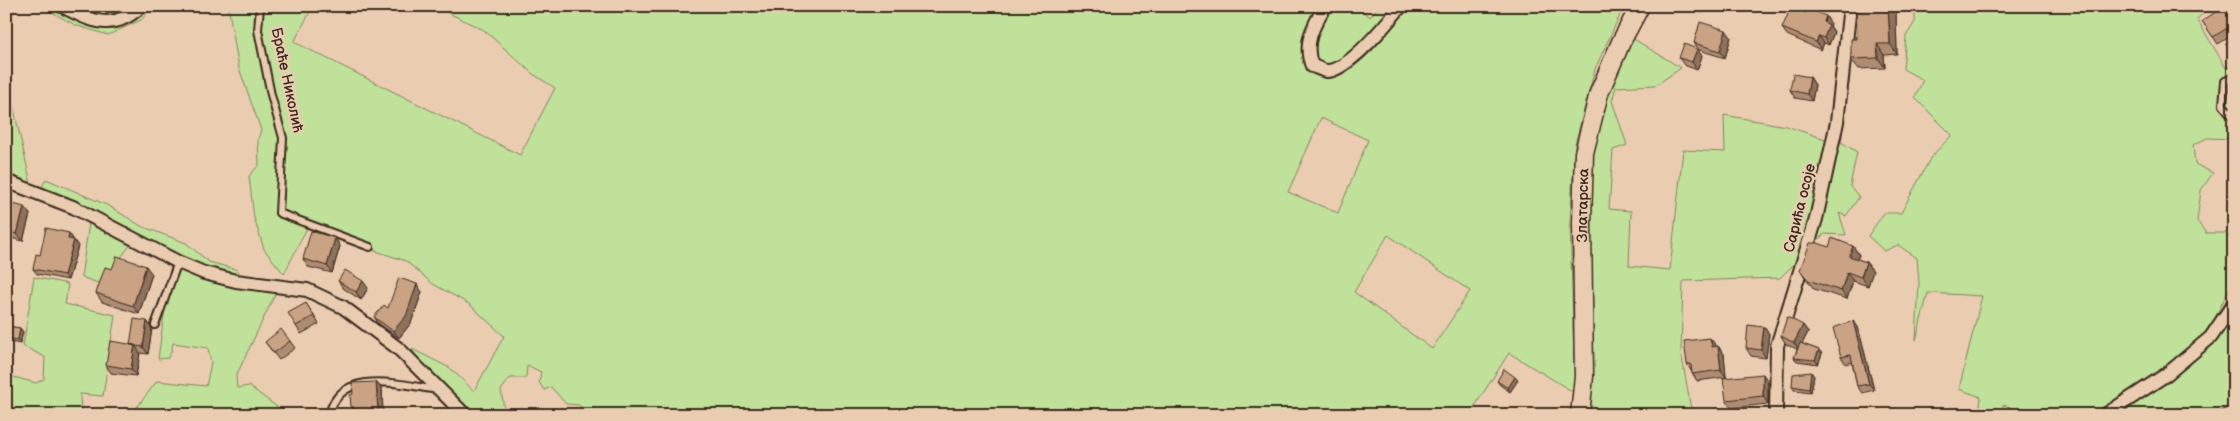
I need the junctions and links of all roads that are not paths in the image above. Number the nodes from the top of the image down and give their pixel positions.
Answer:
1 (62, 6) edge
2 (141, 6) edge
3 (260, 6) edge
4 (1325, 6) edge
5 (1401, 6) edge
6 (1640, 6) edge
7 (1850, 6) edge
8 (2234, 77) edge
9 (2234, 118) edge
10 (6, 181) edge
11 (370, 247) dead end
12 (178, 262) junction
13 (2234, 304) edge
14 (155, 325) dead end
15 (441, 390) junction
16 (329, 415) edge
17 (465, 415) edge
18 (1580, 415) edge
19 (1776, 415) edge
20 (2105, 415) edge

1 - 2 street
3 - 11 lane, Браће Николић
4 - 5 street
6 - 18 main road, Златарска
7 - 19 street, Сарића осоје
8 - 9 lane
10 - 12 street
12 - 14 lane
12 - 15 street
13 - 20 street
15 - 16 lane
15 - 17 street

